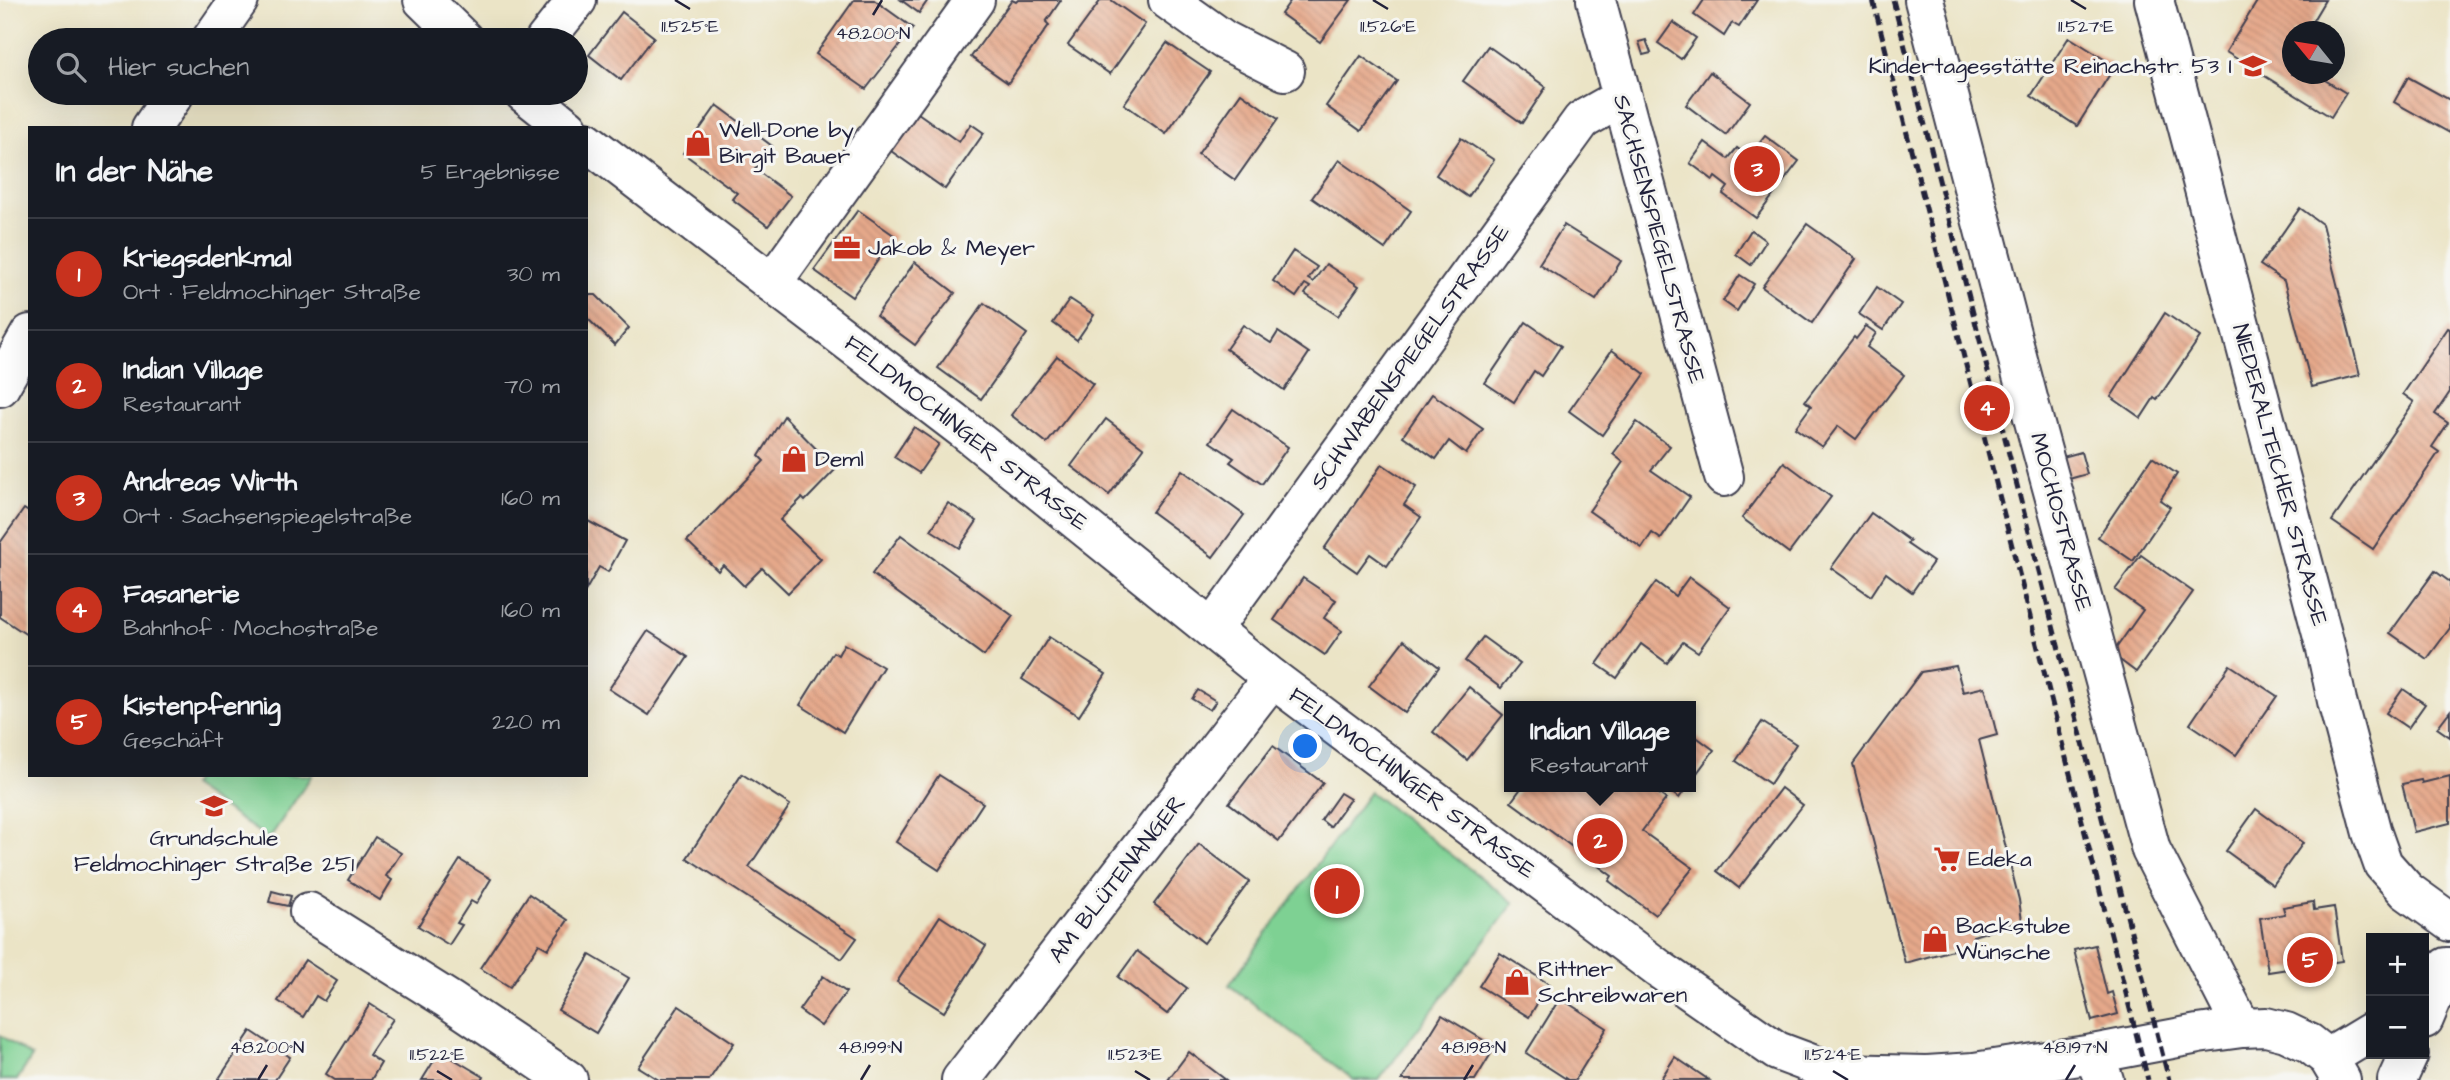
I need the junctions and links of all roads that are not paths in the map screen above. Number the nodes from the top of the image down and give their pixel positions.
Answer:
1 (239, 0) edge
2 (423, 0) edge
3 (577, 0) edge
4 (975, 0) edge
5 (1168, 0) edge
6 (1595, 0) edge
7 (1924, 0) edge
8 (2154, 0) edge
9 (219, 28) edge
10 (452, 28) edge
11 (555, 28) edge
12 (1285, 71) dead end
13 (1620, 99) junction
14 (166, 105) edge
15 (539, 105) edge
16 (151, 126) edge
17 (565, 126) edge
18 (588, 143) edge
19 (772, 283) junction
20 (28, 338) edge
21 (0, 387) edge
22 (1724, 477) dead end
23 (1212, 629) junction
24 (1272, 678) junction
25 (309, 912) dead end
26 (2450, 922) edge
27 (2242, 1028) junction
28 (2366, 1037) edge
29 (2407, 1059) edge
30 (2099, 1067) edge
31 (2334, 1069) edge
32 (1882, 1078) edge
33 (568, 1080) edge
34 (961, 1080) edge
35 (2397, 1080) edge

1 - 9 street
2 - 10 street
3 - 11 street
4 - 19 street
5 - 12 street
6 - 13 street, SACHSENSPIEGELSTRASSE
7 - 27 street, MOCHOSTRASSE
8 - 26 street, NIEDERALTEICHER STRASSE
13 - 22 street, SACHSENSPIEGELSTRASSE
13 - 23 street, SCHWABENSPIEGELSTRASSE
14 - 16 street
15 - 17 street
18 - 19 street, FELDMOCHINGER STRASSE
19 - 23 street, FELDMOCHINGER STRASSE
20 - 21 street
23 - 24 street, FELDMOCHINGER STRASSE
24 - 32 street, FELDMOCHINGER STRASSE
24 - 34 street, AM BLÜTENANGER
25 - 33 street
27 - 30 street, FELDMOCHINGER STRASSE
27 - 31 street, FELDMOCHINGER STRASSE
28 - 31 street
29 - 35 street
30 - 32 street, FELDMOCHINGER STRASSE

